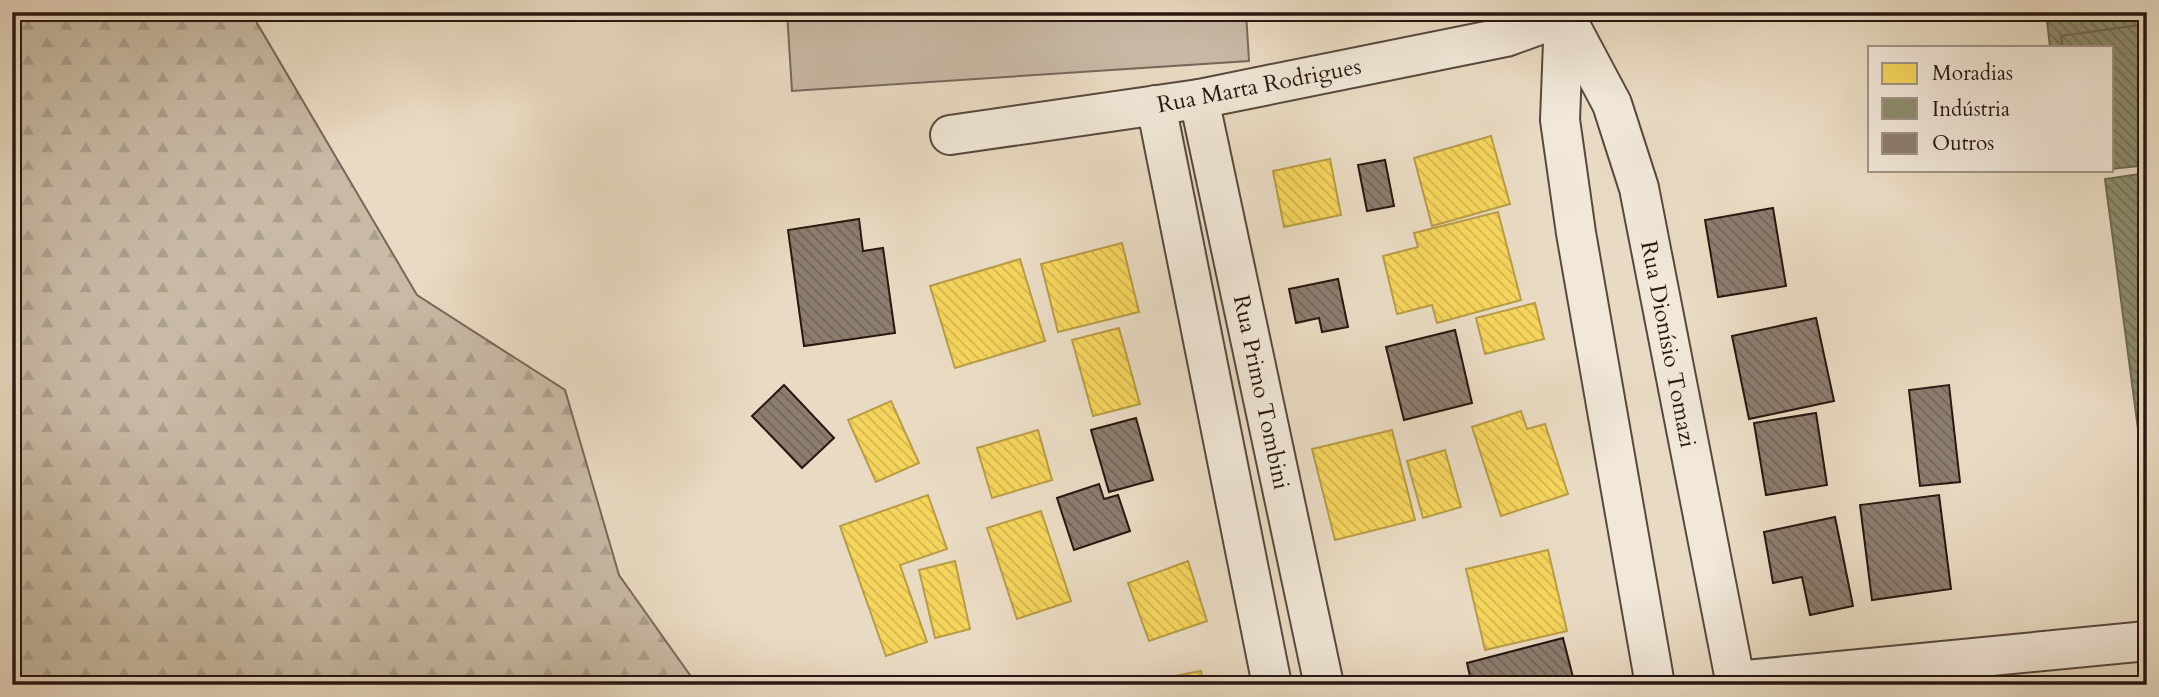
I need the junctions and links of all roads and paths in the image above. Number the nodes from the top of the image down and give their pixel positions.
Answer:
1 (1563, 14) edge
2 (1199, 99) junction
3 (1156, 105) junction
4 (950, 135) dead end
5 (2147, 641) edge
6 (1736, 683) edge
7 (1272, 685) edge
8 (1324, 685) edge
9 (1655, 685) edge

1 - 2 street, Rua Marta Rodrigues
1 - 6 street, Rua Dionísio Tomazi
1 - 9 street
2 - 3 street, Rua Marta Rodrigues
2 - 8 street, Rua Primo Tombini
3 - 4 street, Rua Marta Rodrigues
3 - 7 street, Rua Primo Tombini
5 - 6 street

